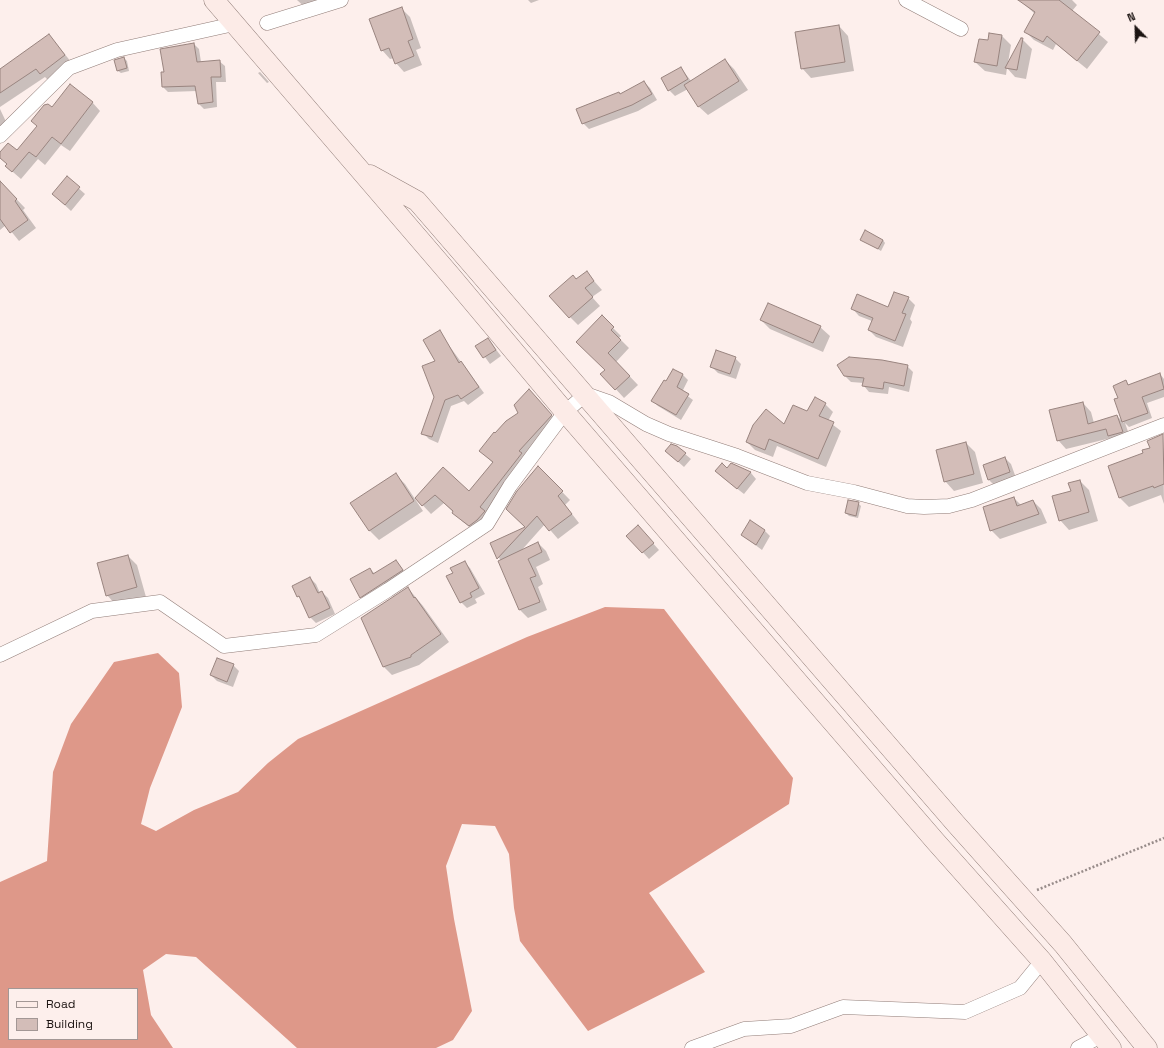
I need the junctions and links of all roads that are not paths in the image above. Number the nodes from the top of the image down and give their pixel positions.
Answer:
1 (214, 0) edge
2 (340, 0) edge
3 (906, 0) edge
4 (267, 23) dead end
5 (234, 24) junction
6 (961, 29) dead end
7 (0, 136) edge
8 (359, 169) junction
9 (586, 394) junction
10 (565, 412) junction
11 (1164, 425) edge
12 (0, 655) edge
13 (1042, 961) junction
14 (1106, 1042) edge
15 (692, 1048) edge
16 (1078, 1048) edge
17 (1147, 1048) edge

1 - 5 main road
2 - 4 street
3 - 6 street
5 - 7 street
5 - 8 main road
8 - 9 main road
8 - 10 main road
9 - 10 street
9 - 11 street
9 - 17 main road
10 - 12 street
10 - 13 main road
13 - 14 main road
13 - 15 street
14 - 16 street

